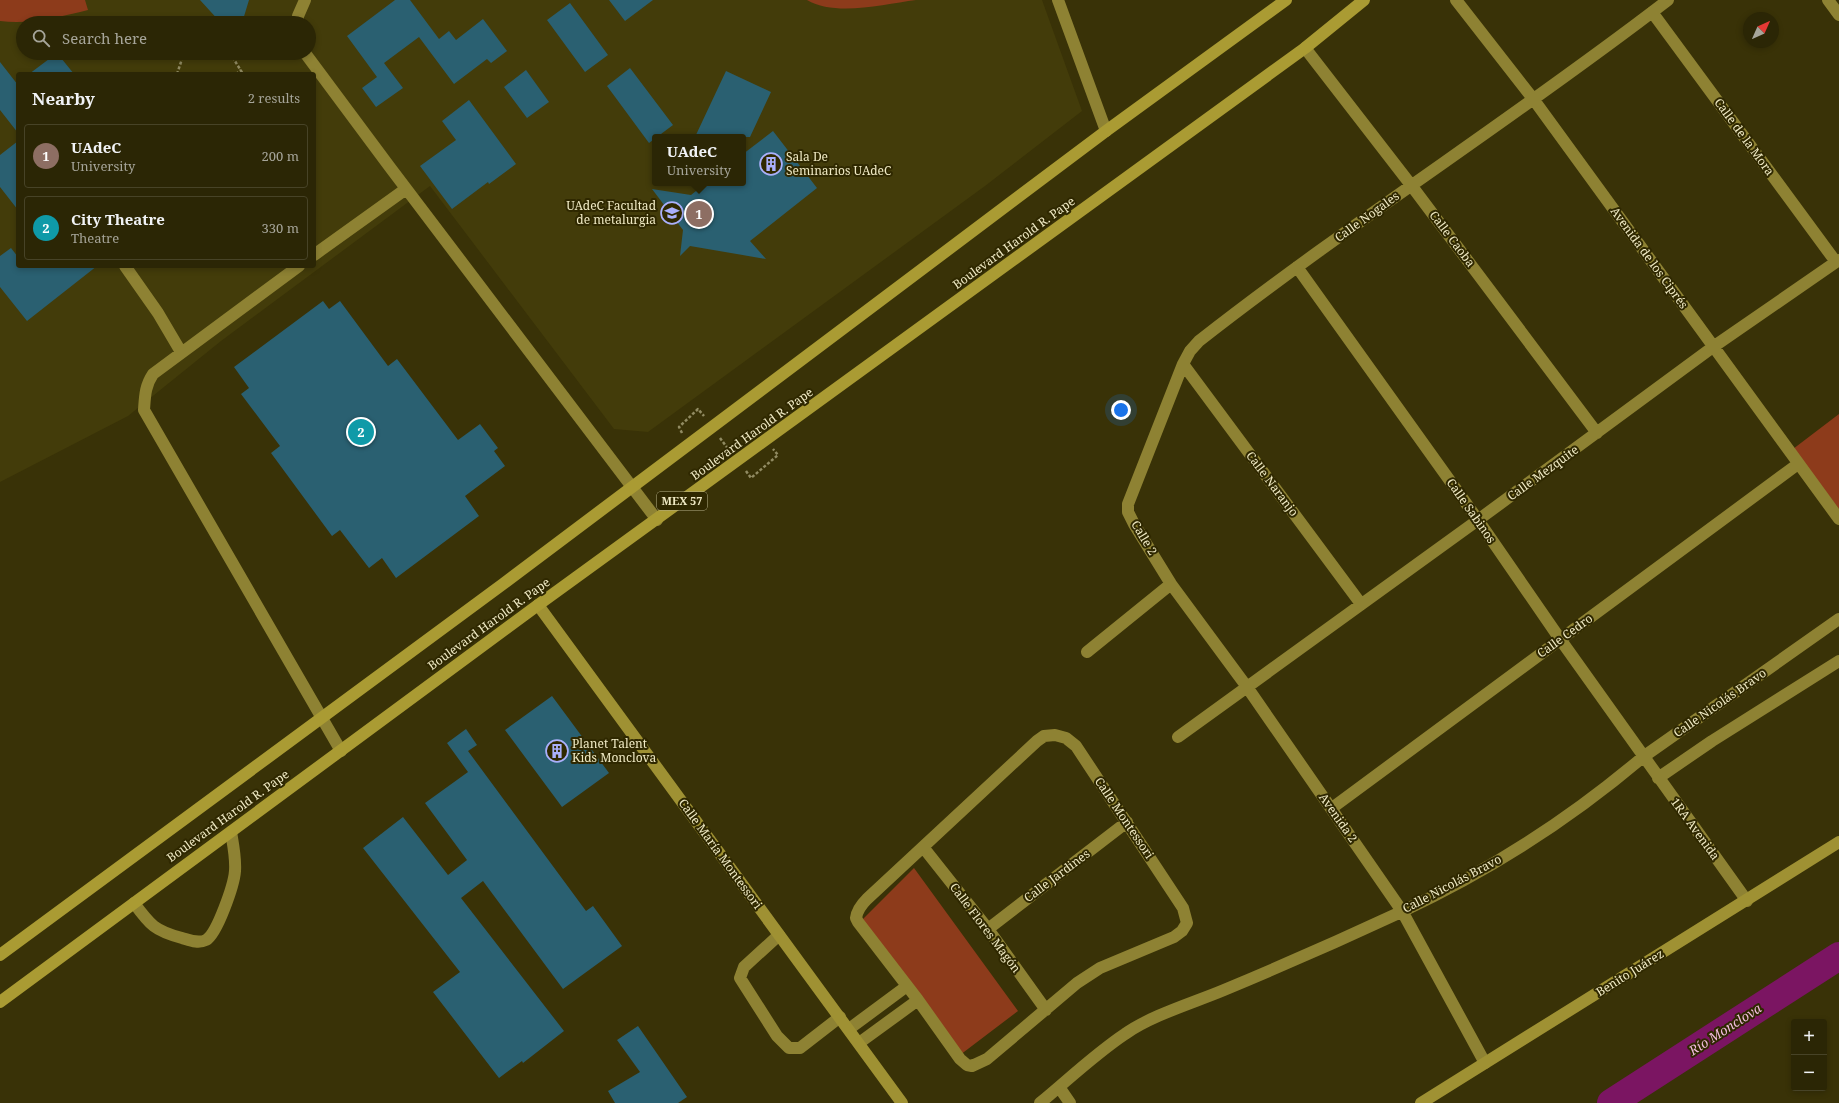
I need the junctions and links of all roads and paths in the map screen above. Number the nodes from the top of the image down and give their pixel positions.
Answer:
1 (304, 0) edge
2 (1058, 0) edge
3 (1286, 0) edge
4 (1364, 0) edge
5 (1456, 0) edge
6 (1668, 0) edge
7 (1828, 0) edge
8 (1652, 12) junction
9 (1839, 15) edge
10 (298, 16) edge
11 (1305, 48) junction
12 (182, 60) edge
13 (235, 60) edge
14 (310, 60) edge
15 (241, 70) joint
16 (178, 72) edge
17 (238, 72) edge
18 (1534, 100) junction
19 (1106, 131) junction
20 (1411, 185) junction
21 (406, 189) junction
22 (316, 254) edge
23 (1837, 261) edge
24 (126, 268) edge
25 (296, 268) edge
26 (1297, 268) junction
27 (1713, 348) junction
28 (181, 352) junction
29 (1183, 364) junction
30 (708, 422) dead end
31 (679, 428) dead end
32 (1597, 433) junction
33 (718, 434) dead end
34 (732, 453) dead end
35 (778, 455) dead end
36 (1798, 464) junction
37 (741, 465) dead end
38 (632, 488) junction
39 (1134, 490) joint
40 (1839, 519) edge
41 (657, 520) junction
42 (1478, 520) junction
43 (1171, 584) junction
44 (1361, 604) junction
45 (538, 605) junction
46 (1839, 619) edge
47 (1560, 639) junction
48 (1087, 652) dead end
49 (1839, 661) edge
50 (1247, 687) junction
51 (321, 718) junction
52 (1178, 737) dead end
53 (341, 751) junction
54 (1643, 757) junction
55 (1658, 778) junction
56 (1332, 808) junction
57 (1127, 822) junction
58 (231, 832) junction
59 (1839, 842) edge
60 (923, 847) junction
61 (1747, 901) junction
62 (134, 903) junction
63 (1402, 911) junction
64 (988, 929) junction
65 (779, 936) junction
66 (0, 955) edge
67 (907, 986) junction
68 (918, 1000) junction
69 (0, 1002) edge
70 (1046, 1010) junction
71 (840, 1017) junction
72 (849, 1029) junction
73 (859, 1043) junction
74 (1485, 1063) junction
75 (1059, 1087) junction
76 (902, 1103) edge
77 (1040, 1103) edge
78 (1070, 1103) edge
79 (1421, 1103) edge

1 - 10 street
2 - 19 street
3 - 19 highway, Boulevard Harold R. Pape
4 - 11 highway, Boulevard Harold R. Pape / MEX 57
5 - 18 street, Avenida de los Ciprés
6 - 8 street, Calle Nogales
7 - 9 street
8 - 18 street, Calle Nogales
8 - 23 street, Calle de la Mora
11 - 20 street, Calle Caoba
11 - 41 highway, Boulevard Harold R. Pape / MEX 57
12 - 16 path
13 - 15 path
14 - 21 street
15 - 17 path
18 - 20 street, Calle Nogales
18 - 27 street, Avenida de los Ciprés
19 - 38 highway, Boulevard Harold R. Pape
20 - 26 street, Calle Nogales
20 - 32 street, Calle Caoba
21 - 22 street
21 - 38 street
23 - 27 street, Calle Mezquite
24 - 28 street
25 - 28 street
26 - 29 street, Calle Nogales
26 - 42 street, Calle Sabinos
27 - 32 street, Calle Mezquite
27 - 36 street, Avenida de los Ciprés
28 - 51 street
29 - 39 street, Calle Nogales
29 - 44 street, Calle Naranjo
30 - 31 path
32 - 42 street, Calle Mezquite
33 - 34 path
35 - 37 path
36 - 40 street, Avenida de los Ciprés
36 - 47 street, Calle Cedro
38 - 41 street
38 - 51 highway, Boulevard Harold R. Pape
39 - 43 street, Calle 2
41 - 45 highway, Boulevard Harold R. Pape / MEX 57
42 - 44 street, Calle Mezquite
42 - 47 street, Calle Sabinos
43 - 48 street
43 - 50 street, Avenida 2
44 - 50 street, Calle Mezquite
45 - 53 highway, Boulevard Harold R. Pape / MEX 57
45 - 65 main road, Calle María Montessori
46 - 54 street, Calle Nicolás Bravo
47 - 54 street, Calle Sabinos
47 - 56 street, Calle Cedro
49 - 55 street
50 - 52 street, Calle Mezquite
50 - 56 street, Avenida 2
51 - 53 street
51 - 66 highway, Boulevard Harold R. Pape
53 - 58 highway, Boulevard Harold R. Pape / MEX 57
54 - 55 street, 1RA Avenida
54 - 63 street, Calle Nicolás Bravo
55 - 61 street, 1RA Avenida
56 - 63 street, Avenida 2
57 - 60 street, Calle Montessori
57 - 64 street, Calle Jardines
57 - 70 street, Calle Montessori
58 - 62 highway, Boulevard Harold R. Pape / MEX 57
58 - 62 street
59 - 61 main road, Benito Juárez
60 - 64 street, Calle Flores Magón
60 - 67 street, Calle Montessori
61 - 74 main road, Benito Juárez
62 - 69 highway, Boulevard Harold R. Pape / MEX 57
63 - 74 street, Avenida 2
63 - 75 street, Calle Nicolás Bravo
64 - 70 street, Calle Flores Magón
65 - 71 main road, Calle María Montessori
65 - 71 street
67 - 68 street, Calle Montessori
67 - 72 street
68 - 70 street, Calle Montessori
68 - 73 street
71 - 72 main road, Calle María Montessori
72 - 73 main road, Calle María Montessori
73 - 76 main road, Calle María Montessori
74 - 79 main road, Benito Juárez
75 - 77 street, Calle Nicolás Bravo
75 - 78 street

